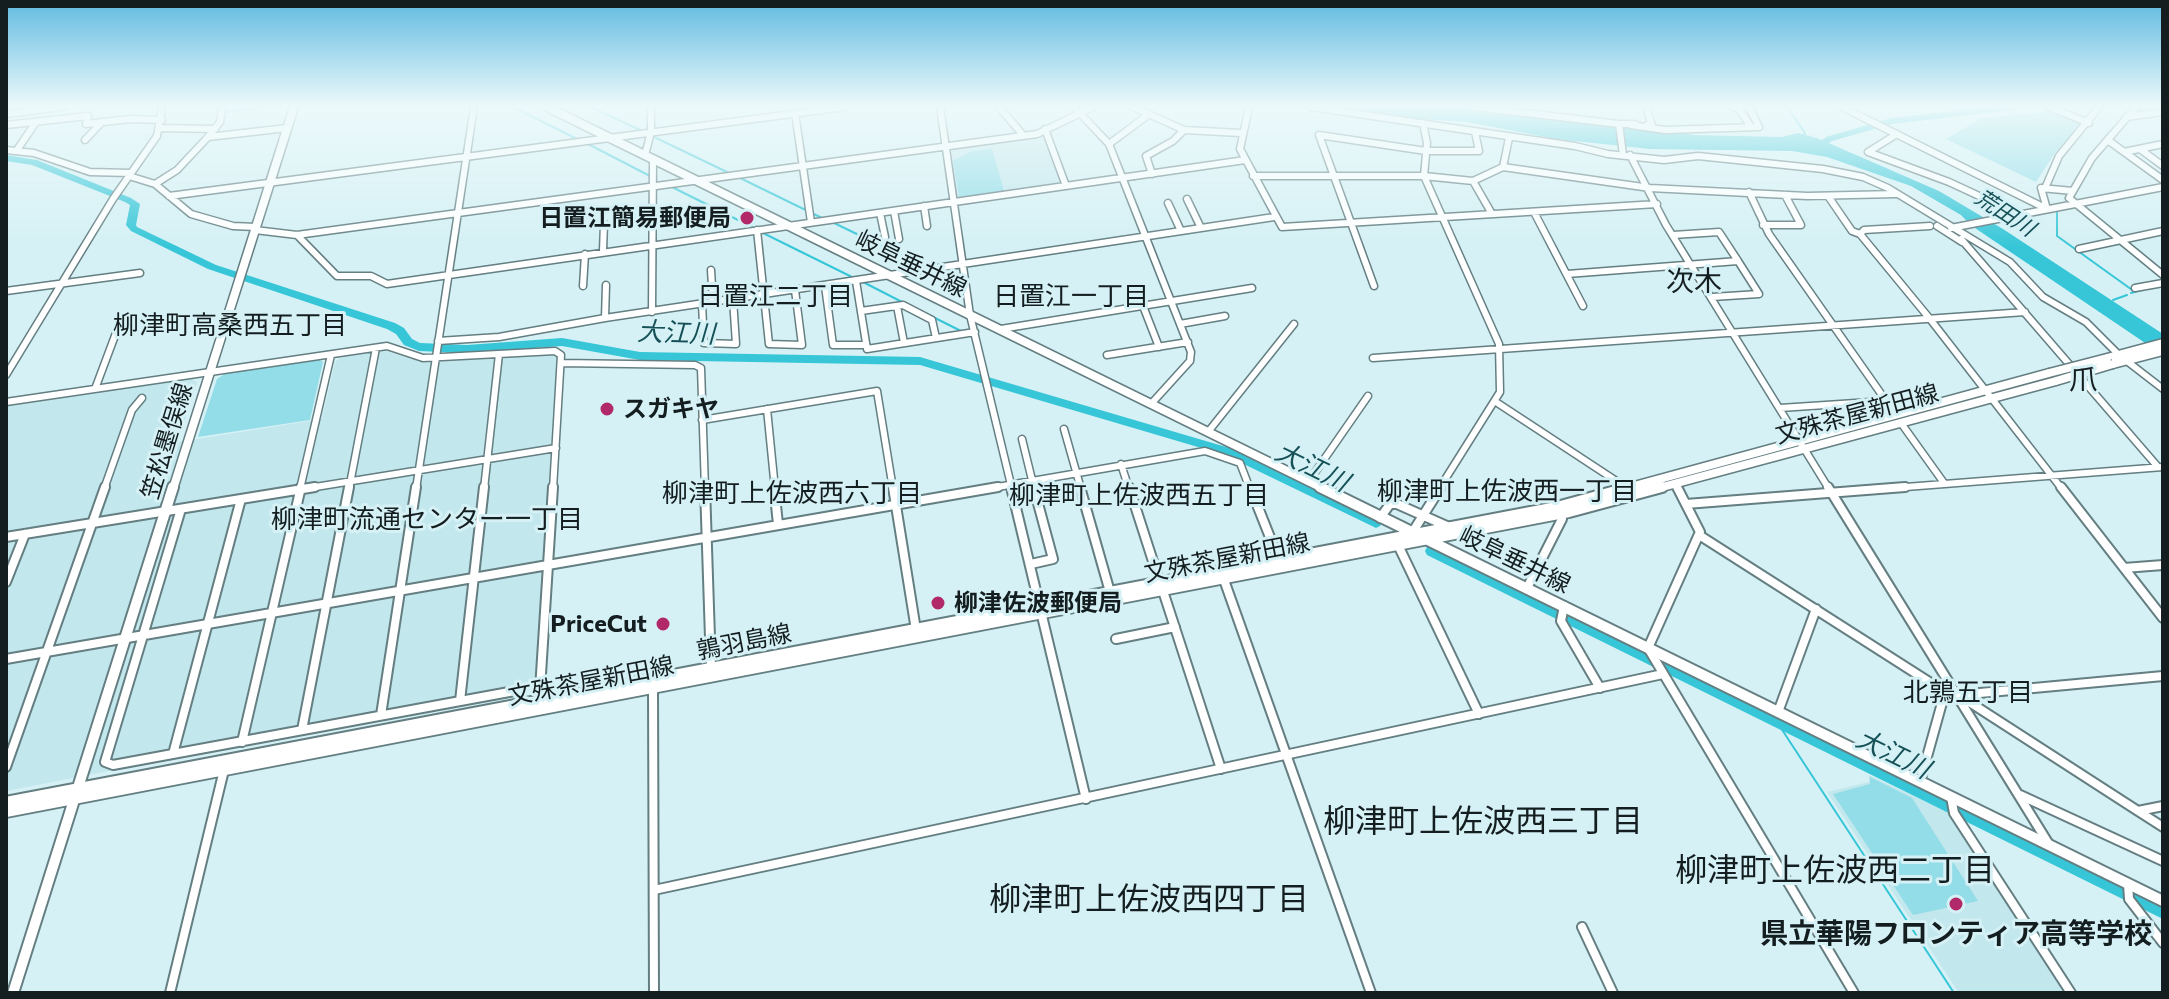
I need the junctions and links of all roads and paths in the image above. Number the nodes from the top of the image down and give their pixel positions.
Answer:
1 (34, 154) edge
2 (143, 154) edge
3 (192, 154) edge
4 (279, 154) edge
5 (485, 154) edge
6 (642, 154) edge
7 (649, 154) edge
8 (800, 154) edge
9 (888, 154) edge
10 (946, 154) edge
11 (1054, 154) edge
12 (1113, 154) edge
13 (1150, 154) edge
14 (1242, 154) edge
15 (1326, 154) edge
16 (1426, 154) edge
17 (1506, 154) edge
18 (1625, 154) joint
19 (1872, 154) edge
20 (1937, 154) edge
21 (2061, 154) edge
22 (2096, 154) edge
23 (2126, 154) edge
24 (2146, 154) edge
25 (466, 156) junction
26 (649, 157) junction
27 (1245, 160) junction
28 (802, 165) junction
29 (2163, 166) edge
30 (1503, 167) junction
31 (130, 174) junction
32 (1152, 174) junction
33 (1253, 176) junction
34 (1334, 176) junction
35 (1424, 176) junction
36 (1122, 178) junction
37 (695, 179) junction
38 (2163, 180) edge
39 (270, 181) junction
40 (1473, 181) junction
41 (155, 184) junction
42 (652, 186) junction
43 (1066, 186) junction
44 (2046, 186) junction
45 (2163, 187) edge
46 (1650, 188) junction
47 (2073, 191) junction
48 (1749, 192) junction
49 (1896, 194) junction
50 (1785, 195) junction
51 (169, 196) junction
52 (1828, 196) junction
53 (1187, 199) dead end
54 (954, 202) junction
55 (1168, 203) dead end
56 (1657, 204) junction
57 (2076, 204) junction
58 (924, 206) junction
59 (2047, 209) junction
60 (894, 211) junction
61 (458, 212) junction
62 (1534, 212) junction
63 (880, 213) junction
64 (1492, 214) junction
65 (2016, 215) junction
66 (1274, 217) junction
67 (1443, 218) junction
68 (811, 222) junction
69 (604, 223) dead end
70 (1350, 224) junction
71 (787, 225) junction
72 (1763, 225) junction
73 (1936, 225) junction
74 (927, 226) dead end
75 (255, 228) junction
76 (1201, 228) junction
77 (1953, 228) junction
78 (757, 230) junction
79 (1181, 231) junction
80 (2163, 231) edge
81 (1860, 234) junction
82 (297, 235) junction
83 (1673, 235) junction
84 (885, 237) dead end
85 (1146, 237) junction
86 (899, 239) dead end
87 (2119, 239) junction
88 (652, 245) junction
89 (2079, 249) dead end
90 (603, 251) junction
91 (585, 254) junction
92 (1738, 261) junction
93 (963, 264) junction
94 (1691, 265) junction
95 (711, 270) dead end
96 (140, 273) dead end
97 (449, 274) junction
98 (1567, 274) junction
99 (889, 275) junction
100 (2163, 275) edge
101 (856, 281) junction
102 (61, 283) junction
103 (606, 285) dead end
104 (2163, 285) edge
105 (583, 286) dead end
106 (825, 286) junction
107 (1374, 286) dead end
108 (1252, 288) dead end
109 (795, 290) junction
110 (2138, 290) dead end
111 (6, 291) edge
112 (765, 295) junction
113 (1712, 297) junction
114 (733, 299) junction
115 (1171, 301) junction
116 (713, 302) junction
117 (702, 304) junction
118 (897, 306) junction
119 (1143, 306) junction
120 (1583, 306) dead end
121 (861, 311) junction
122 (652, 312) junction
123 (2025, 312) junction
124 (970, 315) junction
125 (1225, 316) dead end
126 (605, 318) junction
127 (1930, 319) junction
128 (1180, 324) junction
129 (119, 325) dead end
130 (1834, 325) junction
131 (1294, 326) dead end
132 (1001, 329) junction
133 (975, 332) junction
134 (1734, 333) junction
135 (936, 338) junction
136 (438, 342) junction
137 (1188, 342) junction
138 (904, 343) junction
139 (2163, 343) edge
140 (866, 345) junction
141 (1159, 347) junction
142 (376, 348) junction
143 (1501, 349) junction
144 (2155, 350) edge
145 (499, 354) junction
146 (331, 355) junction
147 (1107, 355) dead end
148 (436, 356) junction
149 (1373, 358) dead end
150 (2122, 358) junction
151 (562, 363) junction
152 (210, 372) junction
153 (6, 375) edge
154 (95, 389) junction
155 (2163, 389) edge
156 (1989, 395) junction
157 (1368, 396) dead end
158 (142, 398) dead end
159 (1497, 400) junction
160 (1886, 401) junction
161 (6, 402) edge
162 (1151, 404) junction
163 (1780, 408) junction
164 (767, 409) junction
165 (1898, 419) junction
166 (702, 420) junction
167 (1064, 429) dead end
168 (1208, 432) junction
169 (1022, 439) dead end
170 (1803, 445) junction
171 (556, 448) junction
172 (1238, 455) junction
173 (486, 459) junction
174 (1121, 464) junction
175 (2161, 467) edge
176 (418, 470) junction
177 (1076, 473) junction
178 (2052, 475) junction
179 (1032, 480) junction
180 (350, 481) junction
181 (1309, 481) junction
182 (1944, 483) junction
183 (1012, 484) junction
184 (1676, 485) junction
185 (1628, 489) junction
186 (300, 490) junction
187 (1833, 492) junction
188 (241, 499) junction
189 (1015, 499) junction
190 (1686, 504) junction
191 (895, 505) junction
192 (181, 509) junction
193 (166, 511) junction
194 (1560, 514) junction
195 (1423, 515) junction
196 (1380, 518) junction
197 (94, 523) junction
198 (778, 524) junction
199 (1453, 528) junction
200 (1699, 532) junction
201 (25, 534) junction
202 (1419, 536) junction
203 (6, 537) edge
204 (707, 537) junction
205 (1398, 545) junction
206 (1279, 560) junction
207 (1031, 564) junction
208 (548, 565) junction
209 (2163, 565) edge
210 (2124, 568) junction
211 (1222, 576) junction
212 (473, 578) junction
213 (6, 582) edge
214 (1162, 587) junction
215 (1527, 588) junction
216 (400, 590) junction
217 (1110, 592) junction
218 (325, 603) junction
219 (1562, 608) junction
220 (1816, 609) junction
221 (1042, 610) junction
222 (272, 613) junction
223 (2163, 618) edge
224 (207, 624) junction
225 (1175, 627) junction
226 (916, 630) junction
227 (144, 636) junction
228 (126, 639) junction
229 (1116, 639) dead end
230 (47, 652) junction
231 (1650, 652) junction
232 (6, 659) edge
233 (711, 668) junction
234 (1661, 671) junction
235 (2163, 676) edge
236 (1600, 688) junction
237 (653, 689) junction
238 (520, 690) dead end
239 (1945, 692) junction
240 (1960, 697) junction
241 (460, 701) junction
242 (539, 706) junction
243 (1778, 712) junction
244 (1479, 714) junction
245 (381, 715) junction
246 (302, 730) junction
247 (242, 742) junction
248 (173, 754) junction
249 (1285, 756) junction
250 (6, 767) edge
251 (1221, 769) junction
252 (224, 770) junction
253 (1920, 782) junction
254 (77, 794) junction
255 (2020, 795) junction
256 (1086, 799) junction
257 (6, 802) edge
258 (1951, 803) junction
259 (2163, 806) edge
260 (2138, 811) junction
261 (6, 812) edge
262 (2163, 827) edge
263 (2050, 846) junction
264 (2163, 861) edge
265 (654, 890) junction
266 (2128, 891) junction
267 (2163, 901) edge
268 (1582, 927) dead end
269 (2163, 943) edge
270 (13, 993) edge
271 (170, 993) edge
272 (654, 993) edge
273 (1371, 993) edge
274 (1613, 993) edge
275 (1854, 993) edge
276 (2071, 993) edge

1 - 31 street
2 - 31 street
3 - 41 street
4 - 39 main road, 笠松墨俣線
5 - 25 street
6 - 26 main road, 岐阜垂井線
7 - 26 street
8 - 28 street
9 - 28 street
10 - 54 street
11 - 43 street
12 - 36 street
13 - 32 street
14 - 27 street
15 - 34 street
16 - 35 street
17 - 30 street
18 - 46 street
18 - 49 street
19 - 65 street
20 - 59 street
21 - 44 street
22 - 47 street
23 - 38 street
24 - 29 street
25 - 39 street
25 - 61 street
26 - 37 main road, 岐阜垂井線
26 - 42 street
27 - 32 street
27 - 33 street
28 - 37 street
28 - 68 street
30 - 40 street
30 - 46 street
31 - 41 street
31 - 102 street
32 - 36 street
33 - 34 street
33 - 66 street
34 - 35 street
34 - 70 street
35 - 40 street
35 - 67 street
36 - 43 street
36 - 85 street
37 - 42 street
37 - 71 main road, 岐阜垂井線
39 - 51 street
39 - 75 main road, 笠松墨俣線
40 - 64 street
41 - 51 street
42 - 61 street
42 - 88 street
43 - 54 street
44 - 47 street
44 - 59 street
45 - 57 street
46 - 48 street
46 - 56 street
47 - 57 street
48 - 50 street
48 - 72 street
49 - 52 street
49 - 73 street
50 - 52 street
50 - 72 street
51 - 75 street
52 - 81 street
53 - 76 street
54 - 58 street
54 - 93 street
55 - 79 street
56 - 62 street
56 - 83 street
57 - 59 street
57 - 87 street
58 - 60 street
58 - 74 street
59 - 65 street
60 - 63 street
60 - 86 street
61 - 82 street
61 - 97 street
62 - 64 street
62 - 98 street
63 - 68 street
63 - 84 street
64 - 67 street
65 - 77 street
66 - 70 street
66 - 76 street
67 - 70 street
67 - 143 street
68 - 71 street
69 - 90 street
70 - 107 street
71 - 78 street
71 - 99 main road, 岐阜垂井線
72 - 130 street
73 - 77 street
73 - 81 street
73 - 123 street
75 - 82 street
75 - 152 main road, 笠松墨俣線
76 - 79 street
77 - 150 street
78 - 88 street
78 - 112 street
79 - 85 street
80 - 87 street
81 - 127 street
82 - 97 street
83 - 92 street
83 - 94 street
85 - 93 street
85 - 115 street
87 - 89 street
87 - 100 street
88 - 90 street
88 - 122 street
90 - 91 street
91 - 97 street
91 - 105 street
92 - 94 street
92 - 113 street
93 - 99 street
93 - 124 street
94 - 98 street
94 - 113 street
95 - 116 street
96 - 102 street
97 - 136 street
98 - 120 street
99 - 101 street
99 - 124 main road, 岐阜垂井線
101 - 106 street
101 - 121 street
102 - 111 street
102 - 153 street
103 - 126 street
104 - 110 street
106 - 109 street
106 - 140 street
108 - 115 street
109 - 112 street
109 - 112 street
112 - 114 street
113 - 134 street
114 - 116 street
114 - 117 street
115 - 119 street
115 - 128 street
116 - 117 street
117 - 122 street
118 - 121 street
118 - 135 street
118 - 138 street
119 - 132 street
119 - 141 street
121 - 140 street
122 - 126 street
123 - 127 street
123 - 175 street
124 - 132 main road, 岐阜垂井線
124 - 133 street
125 - 128 street
126 - 136 street
127 - 130 street
127 - 156 street
128 - 137 street
129 - 154 street
130 - 134 street
130 - 160 street
131 - 168 street
132 - 162 main road, 岐阜垂井線
133 - 135 street
133 - 183 street
134 - 143 street
134 - 163 street
135 - 138 street
136 - 148 street
137 - 141 street
137 - 162 street
138 - 140 street
139 - 144 main road, 文殊茶屋新田線
141 - 147 street
142 - 146 street
142 - 148 street
142 - 180 street
143 - 149 street
143 - 159 street
144 - 150 main road, 文殊茶屋新田線
145 - 148 street
145 - 151 street
145 - 173 street
146 - 152 street
146 - 186 street
148 - 176 street
150 - 155 street
150 - 156 main road, 文殊茶屋新田線, bridge
151 - 166 street
151 - 171 street
152 - 154 street
152 - 193 main road, 笠松墨俣線
154 - 161 street
156 - 165 main road, 文殊茶屋新田線
156 - 178 street
157 - 181 street
158 - 197 street
159 - 185 street
159 - 195 street
160 - 163 street
160 - 165 street
162 - 168 main road, 岐阜垂井線
163 - 170 street
164 - 166 street
164 - 191 street
164 - 198 street
165 - 170 main road, 文殊茶屋新田線
165 - 182 street
166 - 204 street
167 - 177 street
168 - 172 main road, 岐阜垂井線
169 - 179 street
170 - 184 main road, 文殊茶屋新田線
170 - 185 main road, 文殊茶屋新田線
170 - 187 street
171 - 173 street
171 - 208 street
172 - 174 street
172 - 181 main road, 岐阜垂井線
172 - 206 street
173 - 176 street
173 - 212 street
174 - 177 street
174 - 214 street
175 - 178 street
176 - 180 street
176 - 216 street
177 - 179 street
177 - 217 street
178 - 182 street
178 - 210 street
179 - 183 street
180 - 186 street
180 - 218 street
181 - 196 main road, 岐阜垂井線
182 - 187 street
183 - 189 street
183 - 191 street
184 - 190 street
184 - 194 main road, 文殊茶屋新田線
185 - 199 main road, 文殊茶屋新田線
186 - 188 street
186 - 222 street
187 - 190 street
187 - 240 street
188 - 192 street
188 - 224 street
189 - 207 street
189 - 207 street
190 - 200 street
191 - 198 street
191 - 226 street
192 - 193 street
192 - 227 street
193 - 197 street
193 - 228 main road, 笠松墨俣線
194 - 202 main road, 文殊茶屋新田線
194 - 215 street
195 - 196 street
195 - 199 street
195 - 202 street
196 - 202 main road, 岐阜垂井線
197 - 201 street
197 - 230 street
198 - 204 street
199 - 202 main road, 文殊茶屋新田線
200 - 220 street
200 - 231 street
201 - 203 street
201 - 213 street
202 - 205 main road, 文殊茶屋新田線
202 - 206 main road, 鶉羽島線
202 - 215 main road, 岐阜垂井線
204 - 208 street
204 - 233 street
205 - 211 main road, 文殊茶屋新田線
205 - 244 street
206 - 211 main road, 鶉羽島線
207 - 221 street
208 - 212 street
208 - 242 street
209 - 210 street
210 - 223 street
211 - 214 main road, 鶉羽島線
211 - 249 street
212 - 216 street
212 - 241 street
214 - 217 main road, 鶉羽島線
214 - 221 main road, 文殊茶屋新田線
214 - 225 street
215 - 219 main road, 岐阜垂井線
216 - 218 street
216 - 245 street
217 - 221 main road, 鶉羽島線
218 - 222 street
218 - 246 street
219 - 231 main road, 岐阜垂井線
219 - 236 street
220 - 239 street
220 - 243 street
221 - 226 main road, 鶉羽島線
221 - 237 main road, 文殊茶屋新田線
221 - 256 street
222 - 224 street
222 - 247 street
224 - 227 street
224 - 248 street
225 - 229 street
225 - 251 street
226 - 233 main road, 鶉羽島線
227 - 228 street
227 - 248 street
228 - 230 street
228 - 254 main road, 笠松墨俣線
230 - 232 street
230 - 250 street
231 - 234 street
231 - 243 main road, 岐阜垂井線
233 - 242 main road, 鶉羽島線
234 - 236 street
234 - 275 street
235 - 240 street
236 - 244 street
237 - 242 main road, 文殊茶屋新田線
237 - 265 street
238 - 241 street
239 - 240 street
239 - 253 street
240 - 255 street
240 - 260 street
241 - 245 street
242 - 252 main road, 文殊茶屋新田線
242 - 254 main road, 鶉羽島線
243 - 253 main road, 岐阜垂井線
244 - 249 street
245 - 246 street
246 - 247 street
247 - 248 street
249 - 251 street
249 - 273 street
251 - 256 street
252 - 254 main road, 文殊茶屋新田線
252 - 271 street
253 - 258 main road, 岐阜垂井線
254 - 257 main road
254 - 261 main road, 文殊茶屋新田線
254 - 270 main road, 笠松墨俣線
255 - 263 street
255 - 264 street
256 - 265 street
258 - 263 main road, 岐阜垂井線
258 - 276 street
259 - 260 street
260 - 262 street
263 - 266 main road, 岐阜垂井線
265 - 272 street
266 - 267 main road, 岐阜垂井線
266 - 269 street
268 - 274 street

